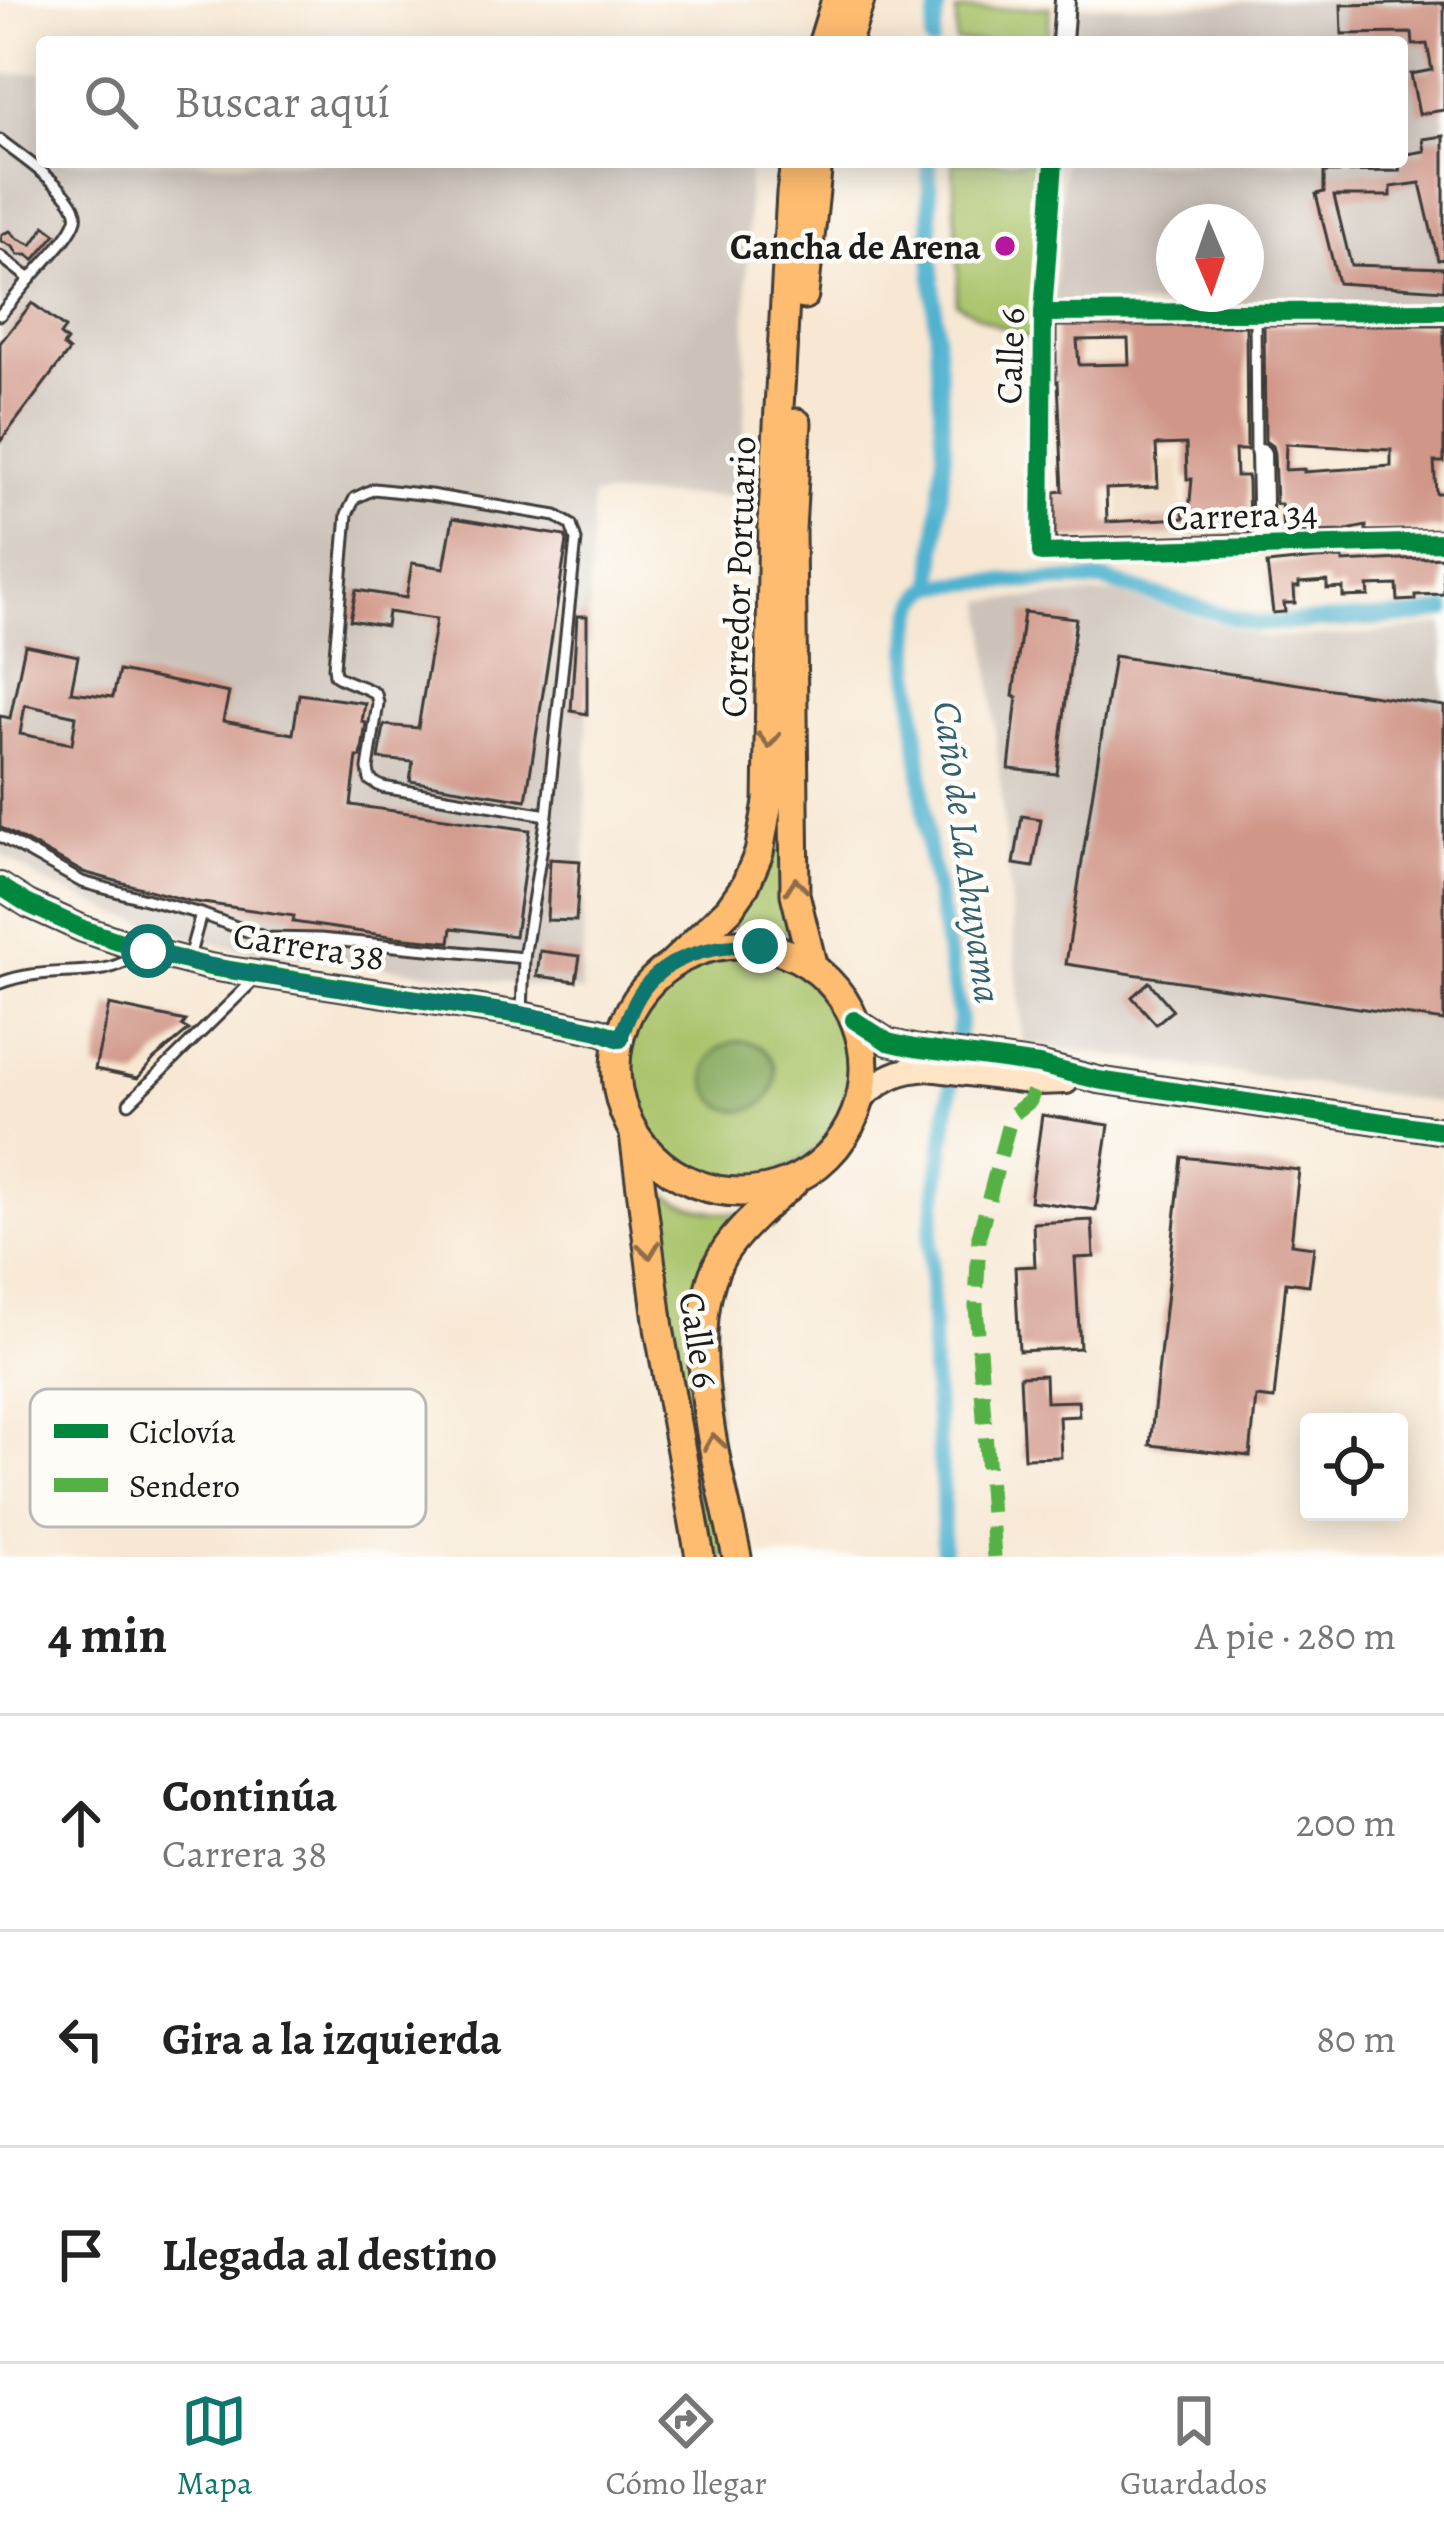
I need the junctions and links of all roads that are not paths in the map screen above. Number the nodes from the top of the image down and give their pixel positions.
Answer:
1 (836, 0) edge
2 (860, 0) edge
3 (1065, 0) edge
4 (825, 36) edge
5 (849, 36) edge
6 (1062, 36) edge
7 (0, 140) edge
8 (795, 168) edge
9 (817, 168) edge
10 (1054, 168) edge
11 (0, 256) edge
12 (30, 279) junction
13 (1264, 311) edge
14 (1444, 311) edge
15 (1156, 312) edge
16 (1255, 312) edge
17 (1043, 313) junction
18 (0, 315) edge
19 (1259, 454) joint
20 (1444, 542) edge
21 (1263, 548) junction
22 (1041, 553) joint
23 (547, 814) junction
24 (0, 836) edge
25 (0, 886) edge
26 (201, 914) junction
27 (148, 951) junction
28 (524, 958) junction
29 (188, 962) junction
30 (673, 963) junction
31 (814, 968) junction
32 (260, 974) junction
33 (0, 983) edge
34 (521, 1015) junction
35 (854, 1020) junction
36 (620, 1039) junction
37 (928, 1059) junction
38 (860, 1098) junction
39 (129, 1103) dead end
40 (1444, 1131) edge
41 (634, 1134) junction
42 (805, 1173) junction
43 (700, 1557) edge
44 (737, 1557) edge

1 - 4 main road
2 - 5 main road
3 - 6 street
7 - 12 lane
8 -> 30 main road, Corredor Portuario
31 -> 9 main road, Corredor Portuario
10 - 17 street, Calle 6
11 - 12 lane
12 - 18 lane
13 - 14 street
15 - 17 street
16 - 19 lane
17 - 22 street, Calle 6
19 - 21 street
20 - 21 street, Carrera 34
21 - 22 street, Carrera 34
23 - 23 lane
23 - 28 lane
24 - 26 lane
25 - 27 street, Carrera 38
26 - 28 lane
26 - 29 lane
27 - 29 street, Carrera 38
27 - 33 lane
28 - 34 lane
29 - 32 street, Carrera 38
30 - 31 main road
30 - 36 main road
31 - 35 main road
32 - 34 street, Carrera 38
32 - 39 lane
34 - 36 street, Carrera 38
35 - 37 street
35 - 38 main road
36 - 41 main road
37 - 38 street
37 - 40 street
38 - 42 main road
41 - 42 main road
41 -> 43 main road, Calle 6
44 -> 42 main road, Calle 6

